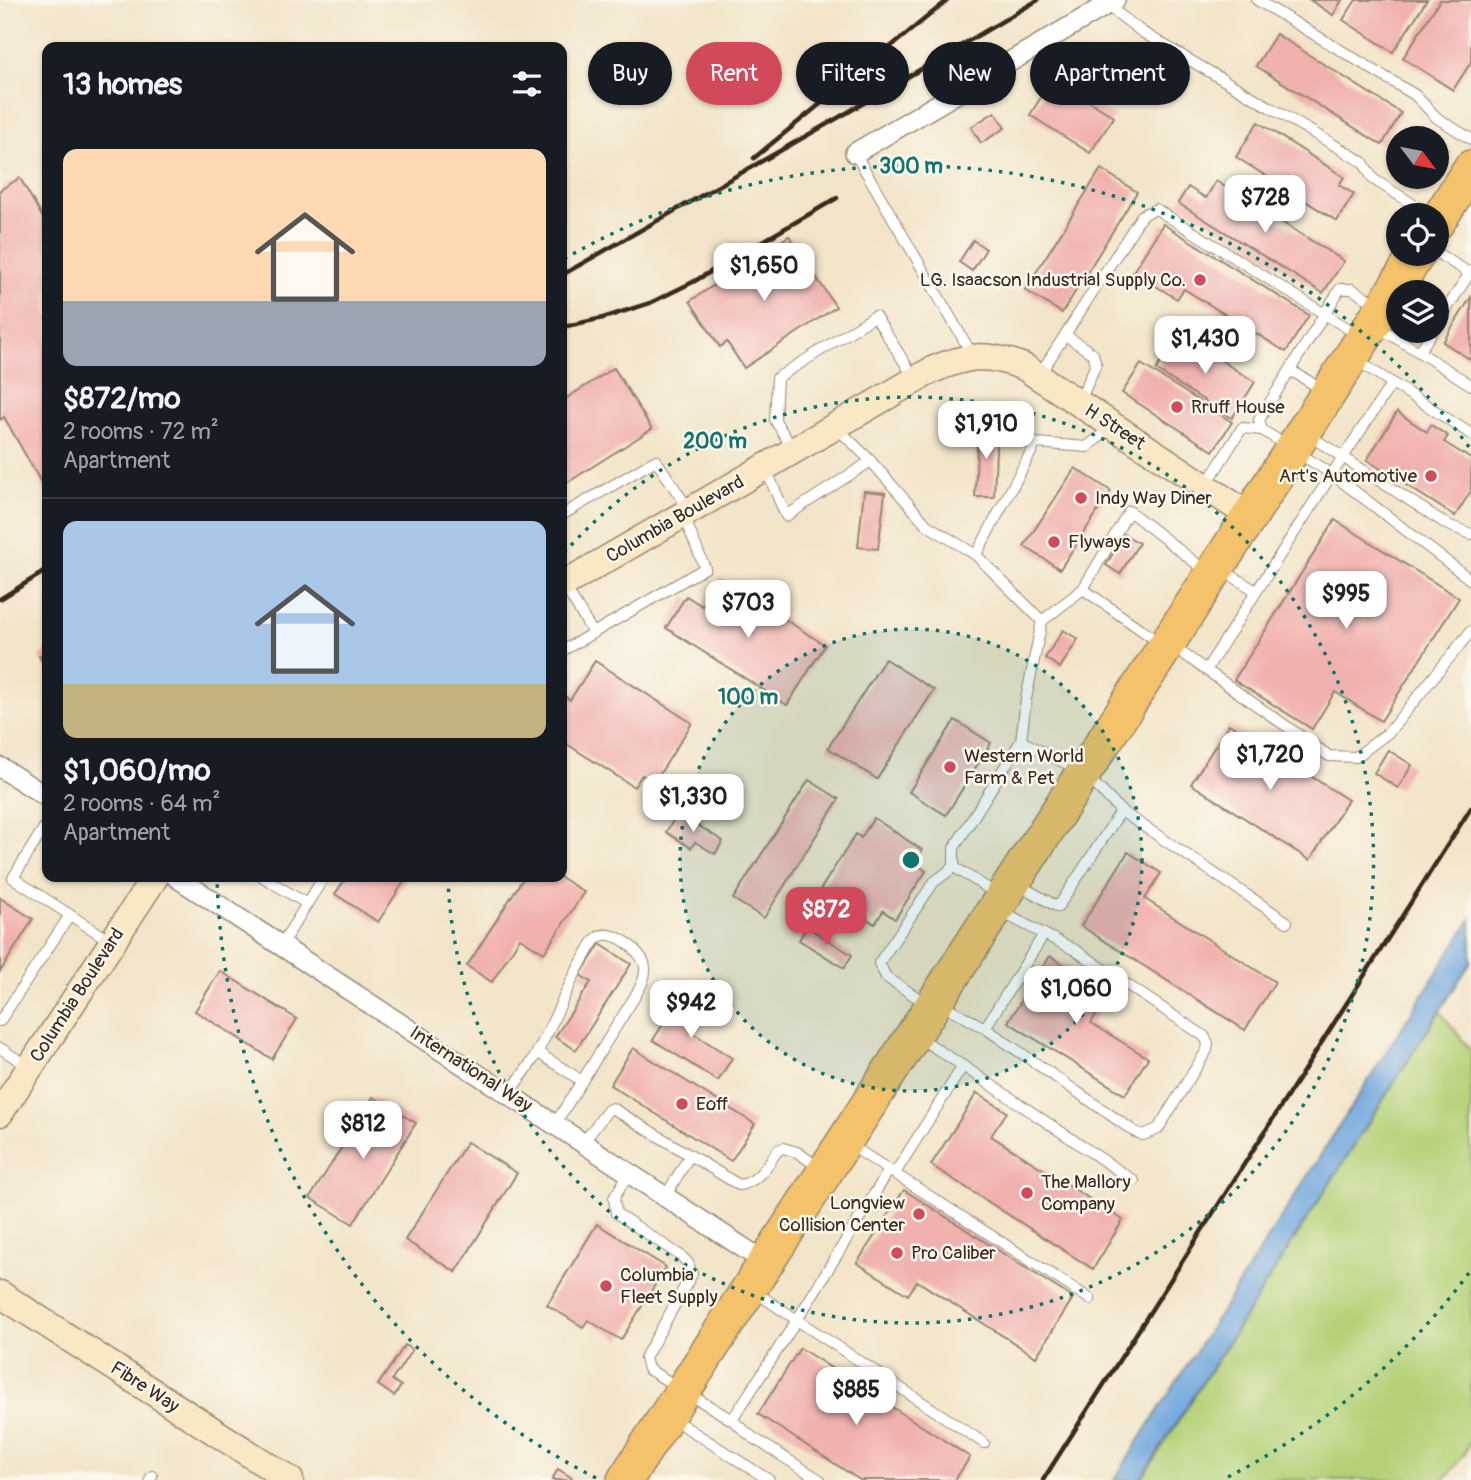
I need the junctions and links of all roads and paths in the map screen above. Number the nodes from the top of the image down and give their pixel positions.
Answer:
1 (1257, 0) edge
2 (1111, 3) edge
3 (1471, 139) edge
4 (855, 153) joint
5 (1471, 168) edge
6 (1405, 203) edge
7 (1449, 204) edge
8 (1449, 243) edge
9 (1409, 266) edge
10 (1471, 273) edge
11 (1449, 306) edge
12 (1325, 314) junction
13 (1367, 331) junction
14 (1065, 335) junction
15 (1425, 343) edge
16 (1419, 352) junction
17 (973, 357) junction
18 (1290, 370) junction
19 (1038, 377) junction
20 (915, 380) junction
21 (1392, 383) junction
22 (1471, 385) edge
23 (1328, 393) junction
24 (1079, 403) junction
25 (835, 426) junction
26 (1113, 426) junction
27 (1262, 430) junction
28 (1471, 434) edge
29 (1299, 440) junction
30 (793, 451) junction
31 (1344, 457) junction
32 (871, 461) junction
33 (765, 467) junction
34 (1332, 474) junction
35 (1205, 486) junction
36 (567, 512) edge
37 (686, 513) junction
38 (1250, 516) junction
39 (1471, 534) edge
40 (976, 555) junction
41 (1214, 571) junction
42 (1471, 580) edge
43 (567, 582) edge
44 (1083, 589) junction
45 (567, 590) edge
46 (1256, 591) junction
47 (1042, 621) junction
48 (1471, 631) edge
49 (593, 632) junction
50 (1166, 645) junction
51 (567, 648) edge
52 (1206, 670) junction
53 (1021, 741) junction
54 (0, 767) edge
55 (1083, 772) junction
56 (42, 794) edge
57 (1121, 811) junction
58 (42, 831) edge
59 (954, 867) junction
60 (152, 882) edge
61 (184, 882) edge
62 (272, 882) edge
63 (321, 882) edge
64 (1003, 896) junction
65 (307, 904) junction
66 (70, 915) junction
67 (1287, 922) dead end
68 (1044, 934) junction
69 (112, 942) junction
70 (281, 946) junction
71 (927, 1014) junction
72 (0, 1021) edge
73 (985, 1028) junction
74 (0, 1048) edge
75 (537, 1052) junction
76 (964, 1066) junction
77 (30, 1068) junction
78 (582, 1081) junction
79 (508, 1094) junction
80 (0, 1113) edge
81 (555, 1124) junction
82 (844, 1141) junction
83 (583, 1143) junction
84 (690, 1155) junction
85 (824, 1170) junction
86 (892, 1172) junction
87 (629, 1173) junction
88 (1134, 1181) dead end
89 (665, 1196) junction
90 (757, 1275) junction
91 (0, 1294) edge
92 (1090, 1299) dead end
93 (797, 1320) junction
94 (675, 1403) junction
95 (732, 1420) junction
96 (984, 1443) dead end
97 (290, 1480) edge
98 (625, 1480) edge
99 (769, 1480) edge
100 (820, 1480) edge

1 - 3 lane
2 - 4 street
2 - 6 lane
4 - 17 lane
5 - 7 highway
8 - 10 lane
9 - 13 highway
10 - 11 lane
12 - 13 lane
12 - 13 lane
12 - 14 lane
12 - 18 lane
13 - 16 lane
13 - 21 lane
13 - 23 highway
14 - 19 lane
14 - 24 lane
15 - 16 lane
16 - 22 lane
17 - 19 street, H Street
17 - 20 street, Columbia Boulevard
18 - 23 lane
18 - 27 lane
19 - 24 street, H Street
20 - 25 street, Columbia Boulevard
20 - 30 lane
21 - 28 lane
21 - 31 lane
23 - 29 highway
24 - 26 street, H Street
25 - 30 street, Columbia Boulevard
25 - 32 lane
26 - 35 street, H Street
26 - 40 lane
27 - 29 lane
27 - 35 lane
29 - 31 lane
29 - 34 lane
29 - 38 highway
30 - 33 street, Columbia Boulevard
31 - 34 lane
31 - 39 lane
32 - 33 lane
32 - 40 lane
33 - 37 street, Columbia Boulevard
34 - 42 lane
34 - 46 lane
35 - 38 street, H Street
36 - 37 lane
37 - 43 street, Columbia Boulevard
37 - 49 lane
38 - 41 highway
40 - 47 lane
41 - 44 lane
41 - 46 lane
41 - 50 highway
44 - 47 lane
44 - 50 lane
45 - 49 lane
46 - 52 lane
47 - 53 lane
48 - 52 lane
49 - 51 lane
50 - 52 lane
50 - 55 highway
53 - 55 lane
53 - 59 lane
54 - 56 street
55 - 57 lane
55 - 64 highway
57 - 64 lane
57 - 67 lane
58 - 66 lane
59 - 64 lane
59 - 71 lane
60 - 69 street, Columbia Boulevard
61 - 70 street, International Way
62 - 65 lane
63 - 65 lane
64 - 68 lane
64 - 71 highway
65 - 70 lane
66 - 69 lane
66 - 72 lane
68 - 73 lane
68 - 73 lane
69 - 77 street, Columbia Boulevard
70 - 79 street, International Way
71 - 73 lane
71 - 76 lane
71 - 82 highway
74 - 77 lane
75 - 78 lane
75 - 78 lane
75 - 79 lane
76 - 86 lane
76 - 88 lane
77 - 80 street, Columbia Boulevard
78 - 81 lane
79 - 81 street, International Way
81 - 83 street, International Way
82 - 85 highway
82 - 86 lane
83 - 84 lane
83 - 87 street, International Way
84 - 85 lane
84 - 89 lane
85 - 90 highway
86 - 92 lane
86 - 93 lane
87 - 89 street, International Way
87 - 94 lane
89 - 90 street, International Way
90 - 93 lane
90 - 94 highway
91 - 97 street, Fibre Way
93 - 95 lane
93 - 96 lane
94 - 95 lane
94 - 98 highway
94 - 99 lane
95 - 100 lane

